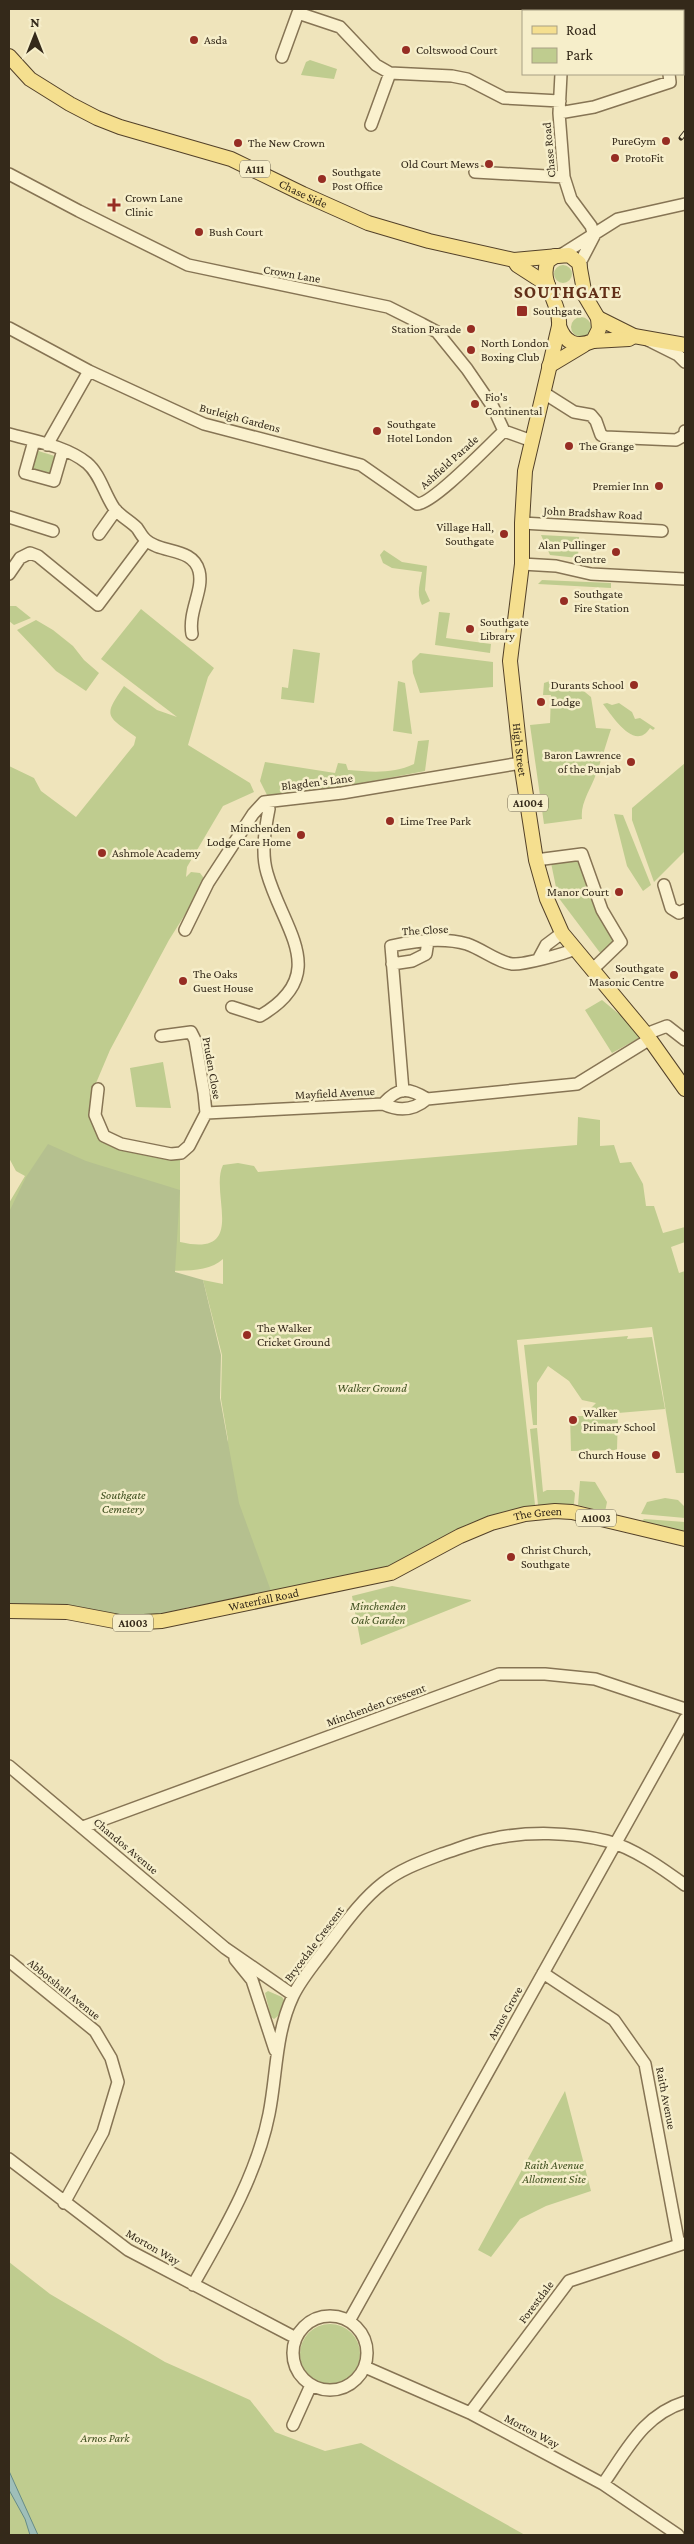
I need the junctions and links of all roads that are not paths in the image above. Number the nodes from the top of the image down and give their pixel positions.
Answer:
1 (9, 56) edge
2 (282, 57) dead end
3 (15, 66) edge
4 (390, 73) junction
5 (561, 75) edge
6 (669, 75) edge
7 (560, 100) junction
8 (559, 113) junction
9 (371, 126) dead end
10 (475, 172) dead end
11 (9, 174) edge
12 (564, 177) junction
13 (682, 204) edge
14 (594, 236) junction
15 (558, 255) junction
16 (514, 260) junction
17 (582, 278) junction
18 (548, 285) junction
19 (598, 318) junction
20 (558, 326) junction
21 (9, 328) edge
22 (639, 337) junction
23 (589, 343) junction
24 (685, 345) edge
25 (685, 362) edge
26 (549, 366) junction
27 (89, 371) junction
28 (544, 394) junction
29 (504, 431) junction
30 (685, 431) edge
31 (9, 434) edge
32 (532, 440) junction
33 (34, 441) junction
34 (47, 445) junction
35 (62, 450) junction
36 (410, 500) joint
37 (116, 510) junction
38 (9, 518) edge
39 (522, 524) junction
40 (662, 531) dead end
41 (53, 532) dead end
42 (99, 534) dead end
43 (146, 541) junction
44 (522, 564) junction
45 (9, 574) edge
46 (685, 578) edge
47 (192, 634) dead end
48 (521, 763) junction
49 (264, 802) junction
50 (536, 860) junction
51 (664, 884) dead end
52 (685, 910) edge
53 (185, 930) dead end
54 (562, 933) junction
55 (428, 941) junction
56 (575, 949) junction
57 (540, 958) junction
58 (392, 964) junction
59 (592, 970) junction
60 (232, 1007) dead end
61 (161, 1036) dead end
62 (648, 1037) junction
63 (685, 1040) edge
64 (98, 1089) dead end
65 (685, 1089) edge
66 (403, 1091) junction
67 (427, 1100) junction
68 (383, 1104) junction
69 (206, 1113) junction
70 (506, 1518) joint
71 (685, 1540) edge
72 (9, 1611) edge
73 (685, 1709) edge
74 (685, 1719) edge
75 (9, 1766) edge
76 (83, 1827) junction
77 (615, 1844) junction
78 (685, 1885) edge
79 (225, 1948) junction
80 (9, 1961) edge
81 (543, 1973) junction
82 (293, 1995) junction
83 (276, 2052) junction
84 (9, 2160) edge
85 (64, 2203) junction
86 (682, 2244) edge
87 (192, 2285) junction
88 (349, 2321) junction
89 (296, 2338) junction
90 (365, 2367) junction
91 (311, 2385) junction
92 (685, 2402) edge
93 (470, 2414) junction
94 (294, 2425) dead end
95 (603, 2484) junction
96 (678, 2535) edge

1 - 3 main road, Chase Side / A111
2 - 4 street
3 - 16 main road, Chase Side / A111
4 - 7 street
4 - 9 street
5 - 7 street, Chase Road
6 - 8 street, Chase Road
7 - 8 street, Chase Road
8 - 12 street, Chase Road
10 - 12 street
11 - 29 street, Crown Lane
12 - 14 street, Chase Road
13 - 14 street
14 - 15 street
14 - 17 street
15 - 16 main road, Chase Side / A111
15 - 17 main road
15 - 18 main road
16 - 18 main road, Chase Side / A111
17 - 19 main road
18 - 20 main road
19 - 22 main road
19 - 23 main road
20 - 23 main road
20 - 26 main road, High Street / A1004
21 - 27 street, Burleigh Gardens
22 - 23 main road
22 - 24 main road
22 - 25 street
23 - 26 main road
26 - 28 main road, High Street / A1004
27 - 34 street
27 - 36 street, Burleigh Gardens
28 - 30 street
28 - 32 main road, High Street / A1004
29 - 32 street
29 - 36 street, Ashfield Parade
31 - 33 street
32 - 39 main road, High Street / A1004
33 - 34 street
33 - 35 street
34 - 35 street
35 - 37 street
37 - 42 street
37 - 43 street
38 - 41 street
39 - 40 street, John Bradshaw Road
39 - 44 main road, High Street / A1004
43 - 45 street
43 - 47 street
44 - 46 street
44 - 48 main road, High Street / A1004
48 - 49 street, Blagden's Lane
48 - 50 main road, High Street / A1004
49 - 53 street
49 - 60 street
50 - 54 main road, High Street / A1004
50 - 59 street
51 - 52 street
54 - 56 main road, High Street / A1004
54 - 57 street
55 - 57 street, The Close
55 - 58 street
55 - 58 street, The Close
56 - 57 street, The Close
56 - 59 main road, High Street / A1004
58 - 66 street, The Close
59 - 62 main road, High Street / A1004
61 - 69 street, Pruden Close
62 - 63 street
62 - 65 main road, High Street / A1004
62 - 67 street
64 - 69 street, Pruden Close
66 - 67 street
66 - 68 street, Mayfield Avenue
67 - 68 street
68 - 69 street, Mayfield Avenue
70 - 71 main road, The Green / A1003
70 - 72 main road, Waterfall Road / A1003
73 - 76 street, Minchenden Crescent
74 - 77 street, Arnos Grove
75 - 76 street, Chandos Avenue
76 - 79 street, Chandos Avenue
77 - 78 street, Brycedale Crescent
77 - 81 street, Arnos Grove
77 - 82 street, Brycedale Crescent
79 - 82 street, Chandos Avenue
79 - 83 street, Chandos Avenue
80 - 85 street, Abbotshall Avenue
81 - 86 street, Raith Avenue
81 - 88 street, Arnos Grove
82 - 83 street, Brycedale Crescent
83 - 87 street, Brycedale Crescent
84 - 85 street, Morton Way
85 - 87 street, Morton Way
86 - 93 street, Forestdale
87 - 89 street, Morton Way
88 - 89 street
88 - 90 street
89 - 91 street
90 - 91 street
90 - 93 street, Morton Way
91 - 94 street
92 - 95 street
93 - 95 street, Morton Way
95 - 96 street, Morton Way

